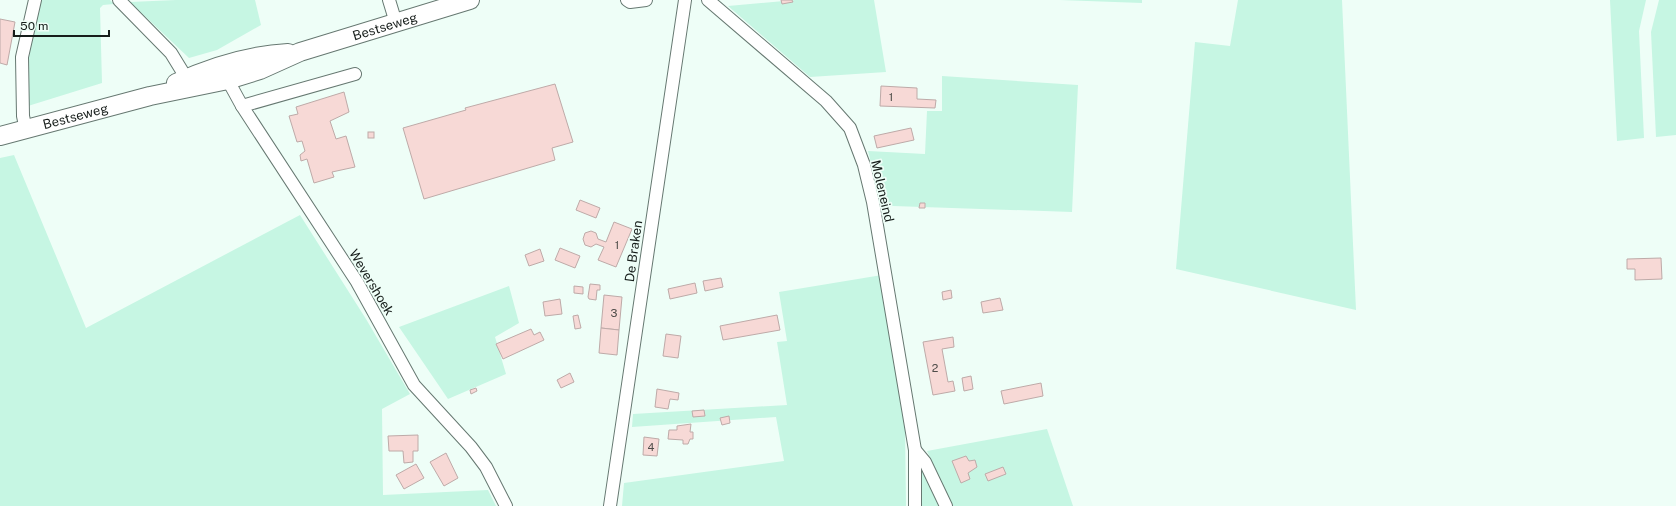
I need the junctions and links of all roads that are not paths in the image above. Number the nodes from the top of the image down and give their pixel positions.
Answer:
1 (35, 0) edge
2 (119, 0) edge
3 (389, 0) edge
4 (470, 0) edge
5 (627, 0) edge
6 (646, 0) edge
7 (684, 0) edge
8 (708, 0) edge
9 (396, 22) junction
10 (224, 73) junction
11 (354, 74) dead end
12 (190, 83) junction
13 (242, 106) junction
14 (26, 130) junction
15 (0, 136) edge
16 (915, 450) junction
17 (506, 506) edge
18 (610, 506) edge
19 (915, 506) edge
20 (946, 506) edge

1 - 14 street
2 - 12 street
3 - 9 street
4 - 9 main road, Bestseweg
5 - 6 street
7 - 18 street, De Braken
8 - 16 street, Moleneind
9 - 10 main road, Bestseweg
10 - 12 main road, Bestseweg
10 - 13 street, Wevershoek
11 - 13 street
12 - 14 main road, Bestseweg
13 - 17 street, Wevershoek
14 - 15 main road, Bestseweg
16 - 19 street, Moleneind
16 - 20 street, Moleneind

